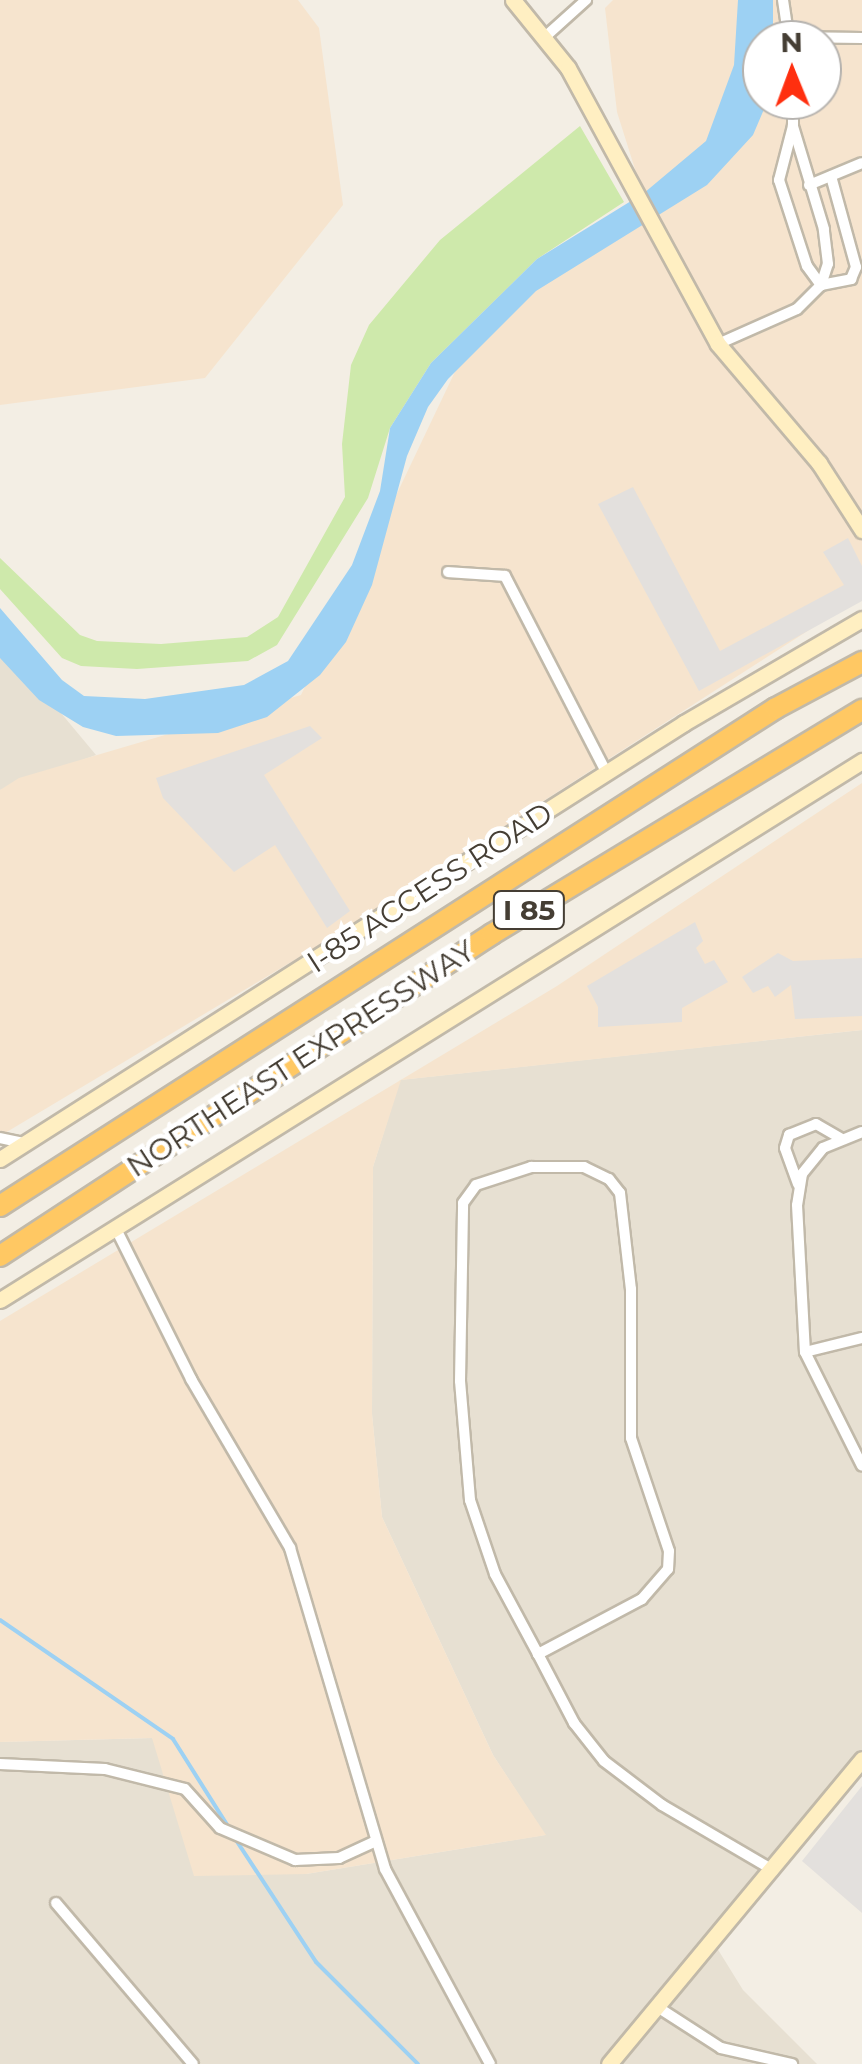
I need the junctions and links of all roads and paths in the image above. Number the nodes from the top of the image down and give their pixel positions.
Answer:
1 (513, 0) edge
2 (586, 0) edge
3 (546, 36) junction
4 (793, 120) edge
5 (793, 126) junction
6 (862, 162) edge
7 (831, 176) junction
8 (809, 185) junction
9 (821, 285) junction
10 (718, 344) junction
11 (862, 530) edge
12 (448, 572) dead end
13 (862, 619) edge
14 (862, 662) edge
15 (862, 710) edge
16 (862, 761) edge
17 (607, 774) junction
18 (862, 1132) edge
19 (0, 1138) edge
20 (840, 1138) junction
21 (24, 1143) junction
22 (0, 1158) edge
23 (798, 1185) junction
24 (0, 1206) edge
25 (116, 1229) junction
26 (0, 1256) edge
27 (0, 1300) edge
28 (862, 1338) edge
29 (805, 1352) junction
30 (862, 1466) edge
31 (538, 1654) junction
32 (862, 1759) edge
33 (0, 1764) edge
34 (376, 1841) junction
35 (773, 1870) junction
36 (56, 1903) dead end
37 (659, 2008) junction
38 (194, 2064) edge
39 (490, 2064) edge
40 (608, 2064) edge
41 (792, 2064) edge

1 - 3 main road
2 - 3 street
3 - 10 main road
4 - 5 street
5 - 8 street
5 - 9 street
6 - 7 street
7 - 8 street
7 - 9 street
8 - 9 street
9 - 10 street
10 - 11 main road
12 - 17 street
13 - 17 main road, I-85 ACCESS ROAD
14 - 24 highway, NORTHEAST EXPRESSWAY / I 85
15 - 26 highway, NORTHEAST EXPRESSWAY / I 85
16 - 25 main road
17 - 21 main road, I-85 ACCESS ROAD
18 - 20 street
19 - 21 street
20 - 23 street
20 - 23 street
21 - 22 main road, I-85 ACCESS ROAD
23 - 29 street
25 - 27 main road
25 - 34 street
28 - 29 street
29 - 30 street
31 - 31 street
31 - 35 street
32 - 35 main road
33 - 34 street
34 - 39 street
35 - 37 main road
36 - 38 street
37 - 40 main road
37 - 41 street

